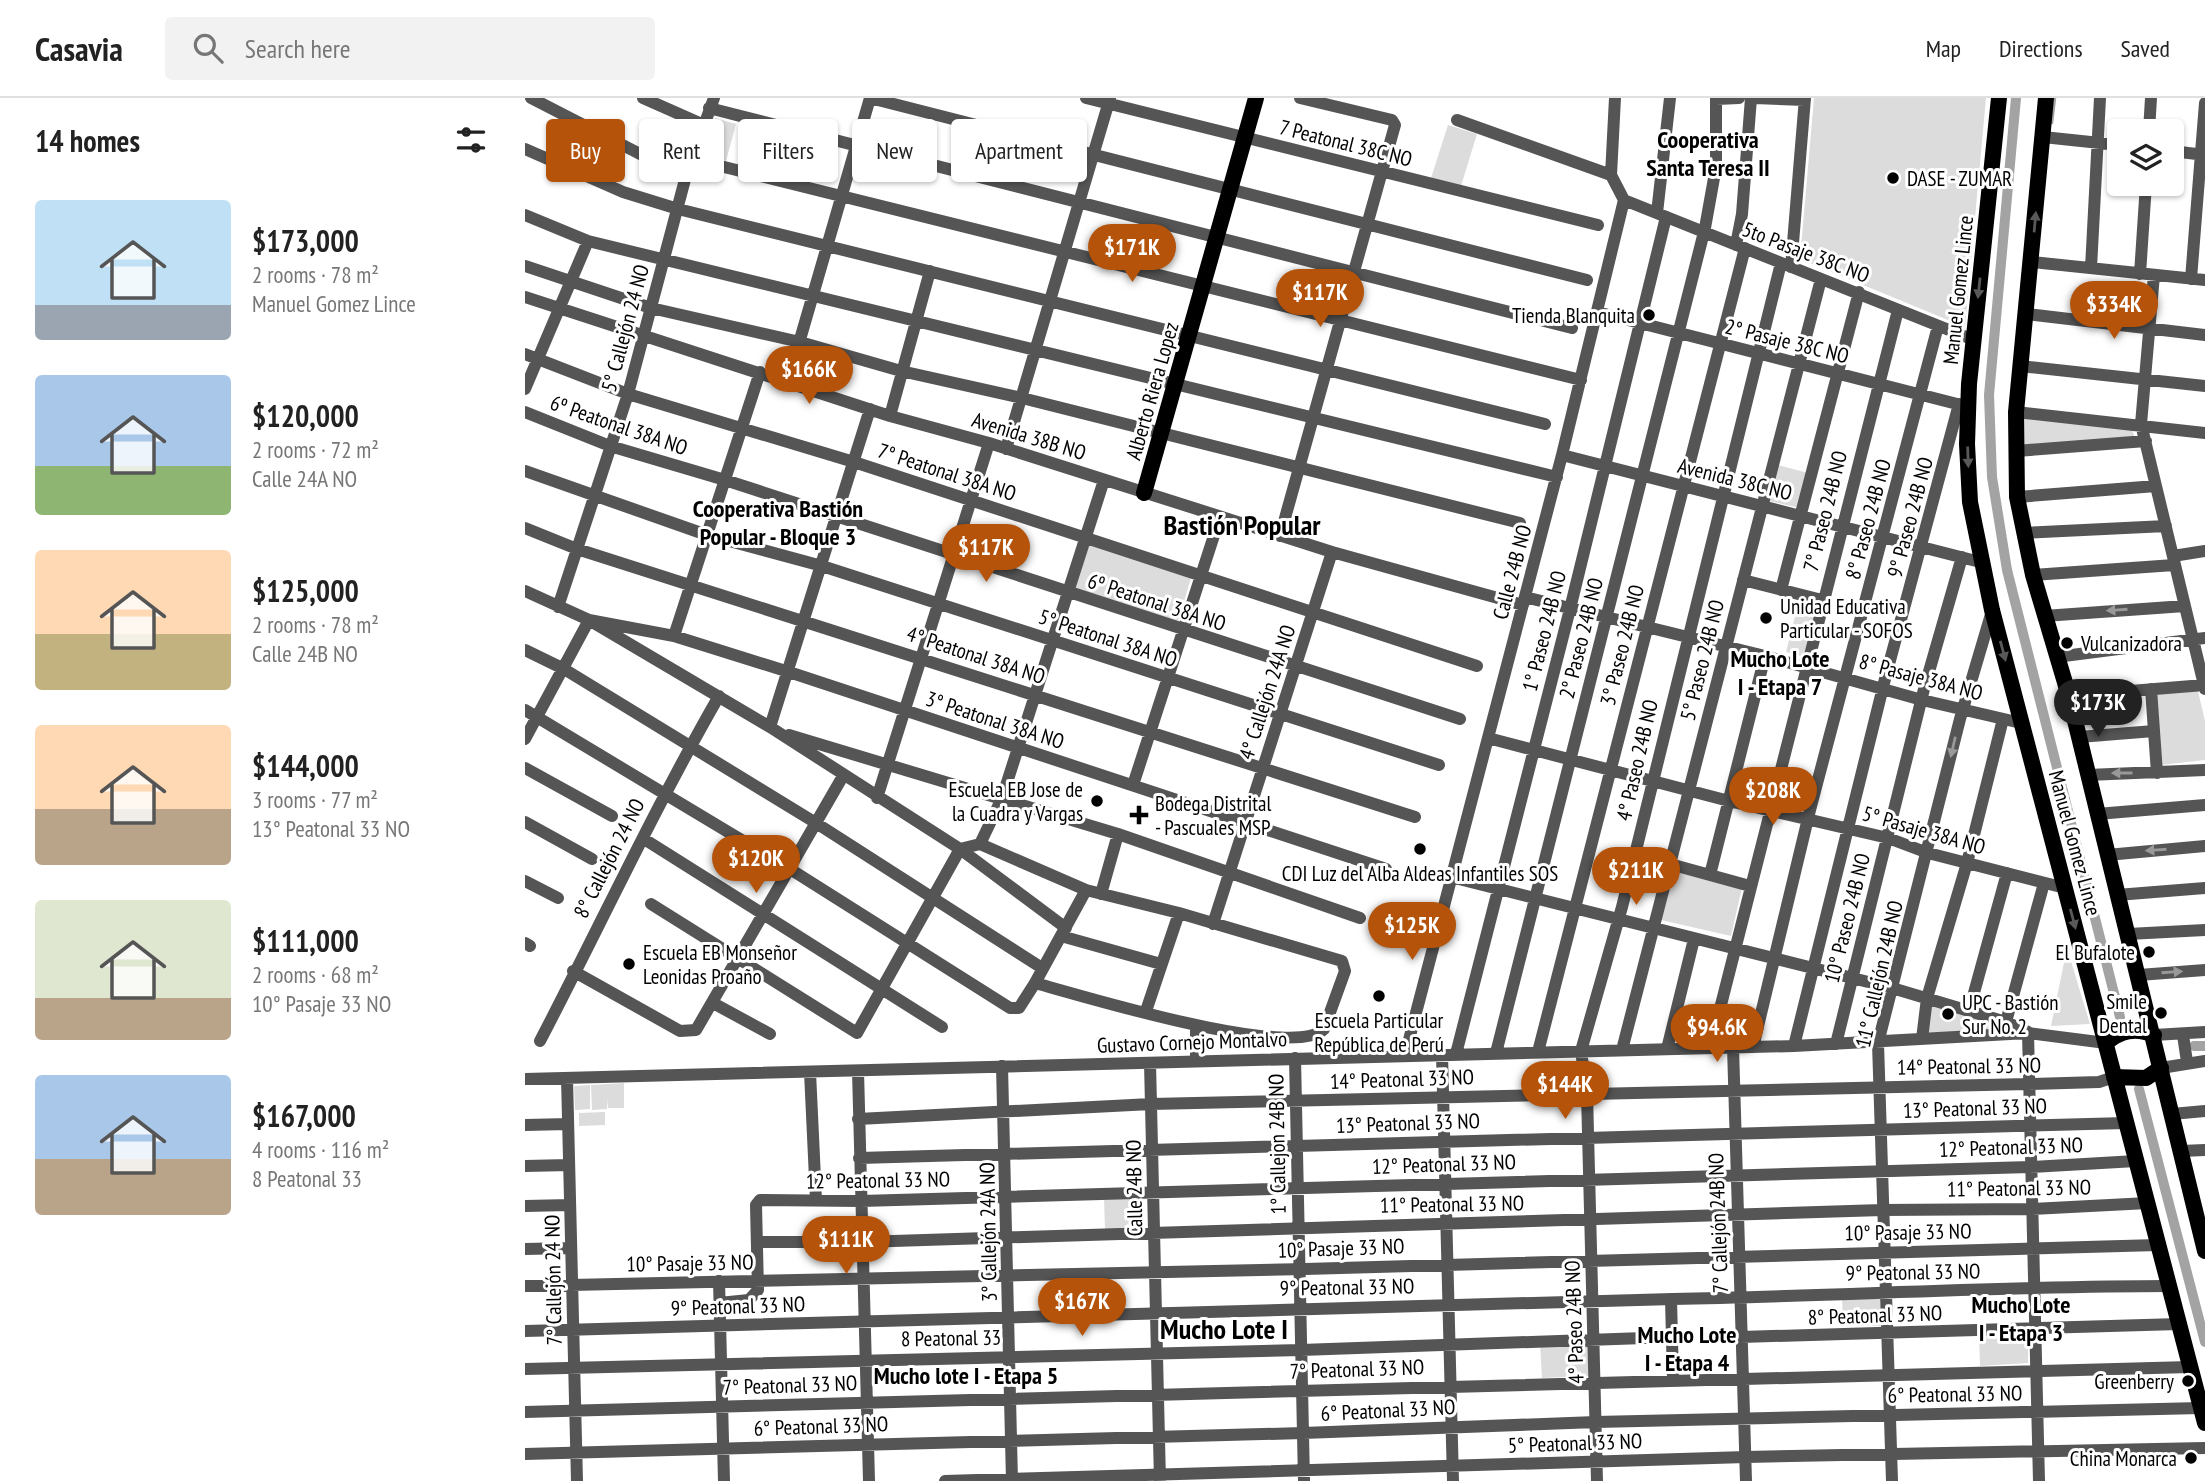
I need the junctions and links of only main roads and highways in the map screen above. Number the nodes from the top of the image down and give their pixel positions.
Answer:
1 (1256, 98) edge
2 (1999, 98) edge
3 (2046, 98) edge
4 (1144, 492) road end
5 (2154, 1035) junction
6 (2106, 1043) junction
7 (2161, 1068) junction
8 (2114, 1077) junction
9 (2198, 1193) edge
10 (2203, 1233) edge
11 (2205, 1251) edge
12 (2203, 1415) edge

1 - 4 main road, Alberto Riera Lopez
2 -> 6 main road, Manuel Gomez Lince
5 -> 3 main road, Manuel Gomez Lince
5 - 6 main road
5 - 7 main road, Manuel Gomez Lince
6 - 8 main road, Manuel Gomez Lince
7 - 8 main road
7 - 9 main road, Manuel Gomez Lince
8 - 12 main road, Manuel Gomez Lince
9 - 10 main road, Manuel Gomez Lince
10 - 11 main road, Manuel Gomez Lince

